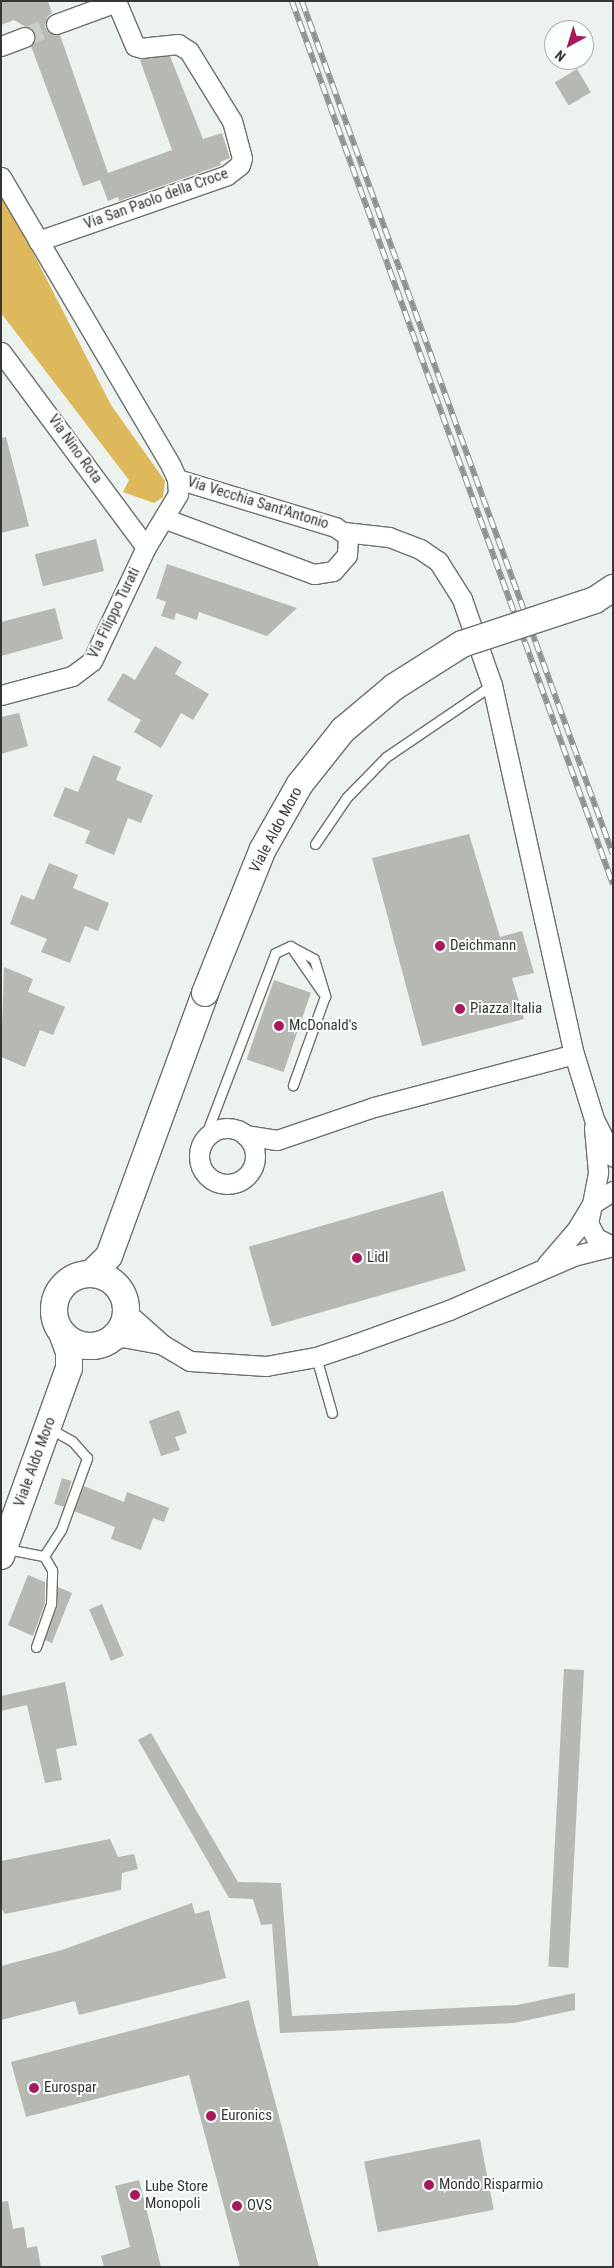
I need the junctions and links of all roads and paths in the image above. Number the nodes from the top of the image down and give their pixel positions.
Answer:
1 (116, 2) edge
2 (56, 24) tunnel mouth
3 (24, 37) tunnel mouth
4 (1, 46) edge
5 (1, 176) edge
6 (38, 241) junction
7 (1, 352) edge
8 (177, 478) junction
9 (166, 519) junction
10 (344, 532) junction
11 (146, 547) junction
12 (613, 588) edge
13 (492, 685) junction
14 (1, 695) edge
15 (315, 844) dead end
16 (290, 946) junction
17 (325, 996) junction
18 (574, 1054) junction
19 (293, 1086) dead end
20 (594, 1119) junction
21 (245, 1135) junction
22 (277, 1140) junction
23 (202, 1142) junction
24 (613, 1157) edge
25 (253, 1165) junction
26 (613, 1191) edge
27 (592, 1204) junction
28 (613, 1246) edge
29 (540, 1272) junction
30 (101, 1278) junction
31 (126, 1312) junction
32 (62, 1333) junction
33 (102, 1344) junction
34 (163, 1345) junction
35 (316, 1357) junction
36 (69, 1368) junction
37 (332, 1413) dead end
38 (48, 1427) junction
39 (3, 1552) edge
40 (44, 1556) junction
41 (36, 1647) dead end

1 - 2 street
1 - 6 street, Via San Paolo della Croce
3 - 4 street
5 - 6 street, Via Vecchia Sant'Antonio
6 - 8 street, Via Vecchia Sant'Antonio
7 - 11 street, Via Nino Rota
8 - 9 street, Via Filippo Turati
8 - 10 street, Via Vecchia Sant'Antonio
9 - 10 street, Via Vecchia Sant'Antonio
9 - 11 street, Via Filippo Turati
10 - 13 street
11 - 14 street, Via Filippo Turati
12 - 30 main road, Viale Aldo Moro, bridge
13 - 15 lane
13 - 18 street
16 - 17 lane
16 - 17 lane
16 - 23 lane
17 - 19 lane
18 - 20 street
18 - 22 street
20 - 24 street
20 - 27 street
21 - 22 street
21 - 23 street
21 - 25 street
22 - 25 street
23 - 25 street
26 - 27 street
27 - 28 street
27 - 29 street
28 - 29 street
29 - 35 street
30 - 31 main road, Viale Aldo Moro
30 - 32 main road, Viale Aldo Moro
31 - 33 main road
31 - 34 street
32 - 33 main road
32 - 36 main road, Viale Aldo Moro
33 - 34 street
33 - 36 main road
34 - 35 street
35 - 37 lane
36 - 38 main road, Viale Aldo Moro
38 - 39 main road, Viale Aldo Moro
38 - 40 lane
39 - 40 lane
40 - 41 lane

